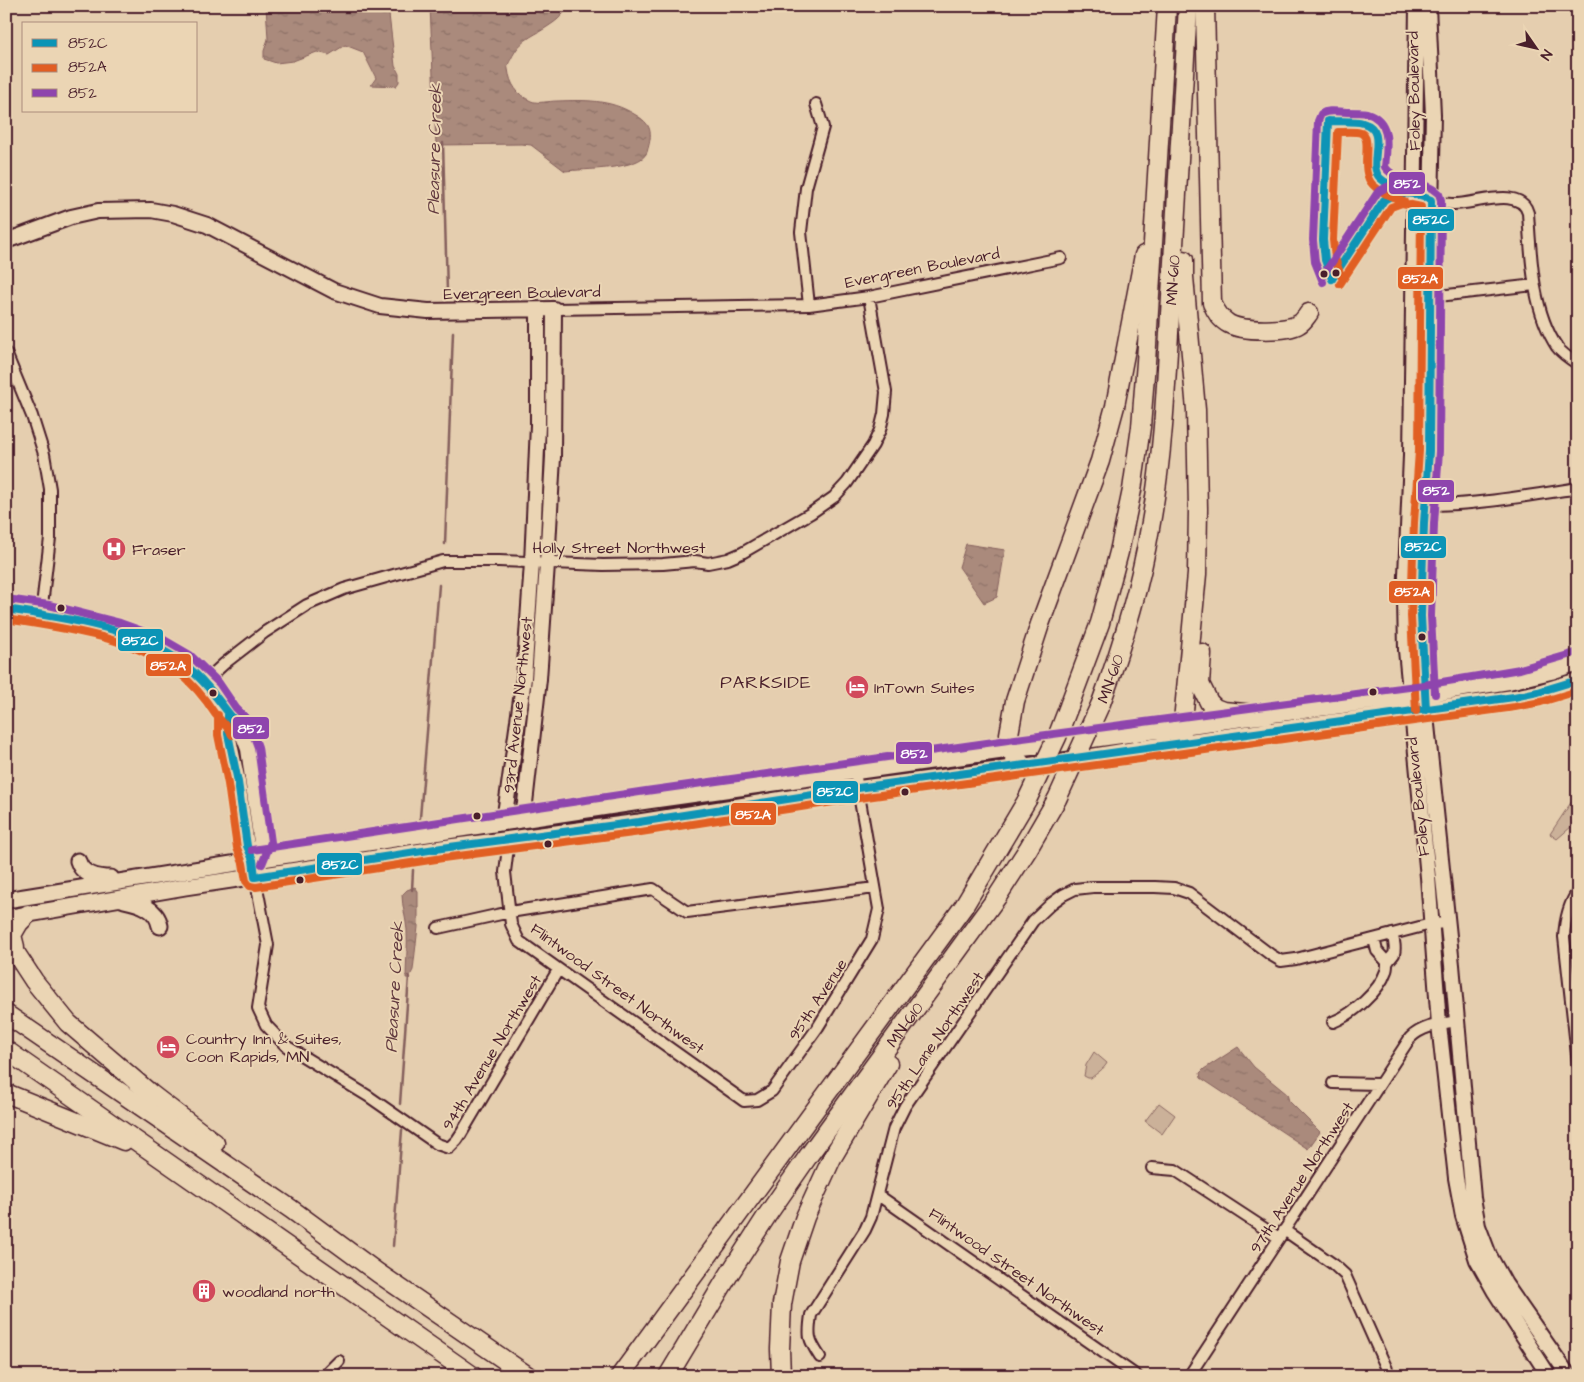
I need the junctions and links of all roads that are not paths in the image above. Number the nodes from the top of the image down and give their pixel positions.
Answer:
1 (1167, 6) edge
2 (1188, 6) edge
3 (1205, 6) edge
4 (1423, 8) edge
5 (816, 104) dead end
6 (1157, 188) junction
7 (1178, 188) junction
8 (1415, 193) junction
9 (1431, 200) junction
10 (6, 242) edge
11 (1061, 258) dead end
12 (1534, 285) junction
13 (869, 297) junction
14 (1430, 297) junction
15 (809, 305) junction
16 (554, 309) junction
17 (538, 310) junction
18 (1309, 313) dead end
19 (6, 353) edge
20 (1578, 364) edge
21 (1196, 410) junction
22 (1578, 488) edge
23 (1425, 505) junction
24 (532, 563) junction
25 (547, 564) junction
26 (6, 609) edge
27 (41, 614) junction
28 (1578, 663) edge
29 (1578, 680) edge
30 (204, 682) junction
31 (1425, 695) junction
32 (1410, 697) junction
33 (1426, 710) junction
34 (1411, 712) junction
35 (1266, 715) junction
36 (1182, 735) junction
37 (1009, 750) junction
38 (1022, 765) junction
39 (855, 772) junction
40 (858, 788) junction
41 (511, 822) junction
42 (509, 839) junction
43 (253, 860) junction
44 (78, 861) dead end
45 (152, 877) junction
46 (255, 877) junction
47 (875, 888) junction
48 (1578, 891) edge
49 (6, 900) edge
50 (110, 900) junction
51 (510, 912) junction
52 (28, 914) junction
53 (6, 918) edge
54 (1448, 923) junction
55 (1431, 924) junction
56 (160, 926) dead end
57 (438, 928) dead end
58 (1392, 934) junction
59 (6, 935) edge
60 (1374, 939) junction
61 (17, 955) junction
62 (1388, 962) junction
63 (558, 970) junction
64 (914, 1012) junction
65 (6, 1014) edge
66 (1333, 1022) dead end
67 (1457, 1022) junction
68 (1439, 1024) junction
69 (1577, 1047) edge
70 (6, 1050) edge
71 (1578, 1064) edge
72 (1333, 1083) dead end
73 (1379, 1084) junction
74 (6, 1093) edge
75 (744, 1101) joint
76 (153, 1153) junction
77 (1152, 1168) dead end
78 (878, 1196) junction
79 (291, 1208) junction
80 (1281, 1234) junction
81 (1554, 1354) junction
82 (820, 1357) dead end
83 (632, 1359) junction
84 (339, 1361) dead end
85 (1545, 1374) edge
86 (324, 1376) edge
87 (473, 1376) edge
88 (528, 1376) edge
89 (614, 1376) edge
90 (620, 1376) edge
91 (668, 1376) edge
92 (781, 1376) edge
93 (1137, 1376) edge
94 (1189, 1376) edge
95 (1390, 1376) edge
96 (1569, 1376) edge

1 - 6 highway, MN-610
2 - 7 highway, MN-610
3 - 18 highway
4 - 8 main road, Foley Boulevard
4 - 9 main road, Foley Boulevard
5 - 15 street
6 - 37 highway
6 - 83 highway, MN-610, bridge
7 - 21 highway
7 - 64 highway, MN-610, bridge
8 - 9 street
8 - 32 main road, Foley Boulevard
9 - 12 street
9 - 14 main road, Foley Boulevard
10 - 17 main road, Evergreen Boulevard
11 - 13 street, Evergreen Boulevard
12 - 14 street
12 - 20 street
13 - 15 street, Evergreen Boulevard
13 - 25 street, Holly Street Northwest
14 - 23 main road, Foley Boulevard
15 - 16 street, Evergreen Boulevard
16 - 17 main road, Evergreen Boulevard
16 - 25 main road, 93rd Avenue Northwest
17 - 24 main road, 93rd Avenue Northwest
19 - 27 street
21 - 35 highway
21 - 36 highway
22 - 23 street
23 - 31 main road, Foley Boulevard
24 - 25 street, Holly Street Northwest
24 - 30 street, Holly Street Northwest
24 - 41 main road, 93rd Avenue Northwest
25 - 41 main road, 93rd Avenue Northwest
26 - 27 main road
27 - 30 main road
28 - 31 main road
29 - 33 main road
30 - 43 main road
31 - 32 main road
31 - 33 main road, Foley Boulevard
32 - 34 main road, Foley Boulevard
32 - 35 main road
33 - 34 main road
33 - 54 main road, Foley Boulevard
34 - 36 main road
34 - 55 main road, Foley Boulevard
35 - 36 main road
36 - 37 main road
36 - 38 main road
37 - 38 highway
37 - 39 main road
38 - 40 main road
39 - 40 street
39 - 41 main road
40 - 42 main road
40 - 47 street
41 - 42 main road, Flintwood Street Northwest
41 - 43 main road
42 - 46 main road
42 - 51 street, Flintwood Street Northwest
43 - 45 main road
43 - 46 main road
44 - 45 main road
45 - 49 main road
46 - 50 main road
46 - 63 street, 94th Avenue Northwest
47 - 51 street
47 - 75 street, 95th Avenue
48 - 69 street
50 - 52 main road
50 - 56 main road
51 - 57 street
51 - 63 street, Flintwood Street Northwest
52 - 53 main road
52 - 61 highway
54 - 55 street
54 - 67 main road, Foley Boulevard
55 - 58 street
55 - 68 main road, Foley Boulevard
58 - 60 street
58 - 62 street
59 - 61 highway
60 - 62 street
60 - 78 street, 95th Lane Northwest
61 - 79 highway
62 - 66 street
63 - 75 street, Flintwood Street Northwest
64 - 91 highway, MN-610
64 - 92 highway
65 - 79 highway
67 - 68 street, 97th Avenue Northwest
67 - 81 main road, Foley Boulevard
68 - 73 street, 97th Avenue Northwest
68 - 85 main road, Foley Boulevard
69 - 71 street
70 - 76 highway
72 - 73 street
73 - 80 street, 97th Avenue Northwest
74 - 76 highway
76 - 87 highway
77 - 80 street
78 - 82 street, 95th Lane Northwest
78 - 93 street, Flintwood Street Northwest
79 - 88 highway
80 - 94 street, 97th Avenue Northwest
80 - 95 street
81 - 85 street
81 - 96 main road, Foley Boulevard
83 - 89 highway
83 - 90 highway
84 - 86 street

